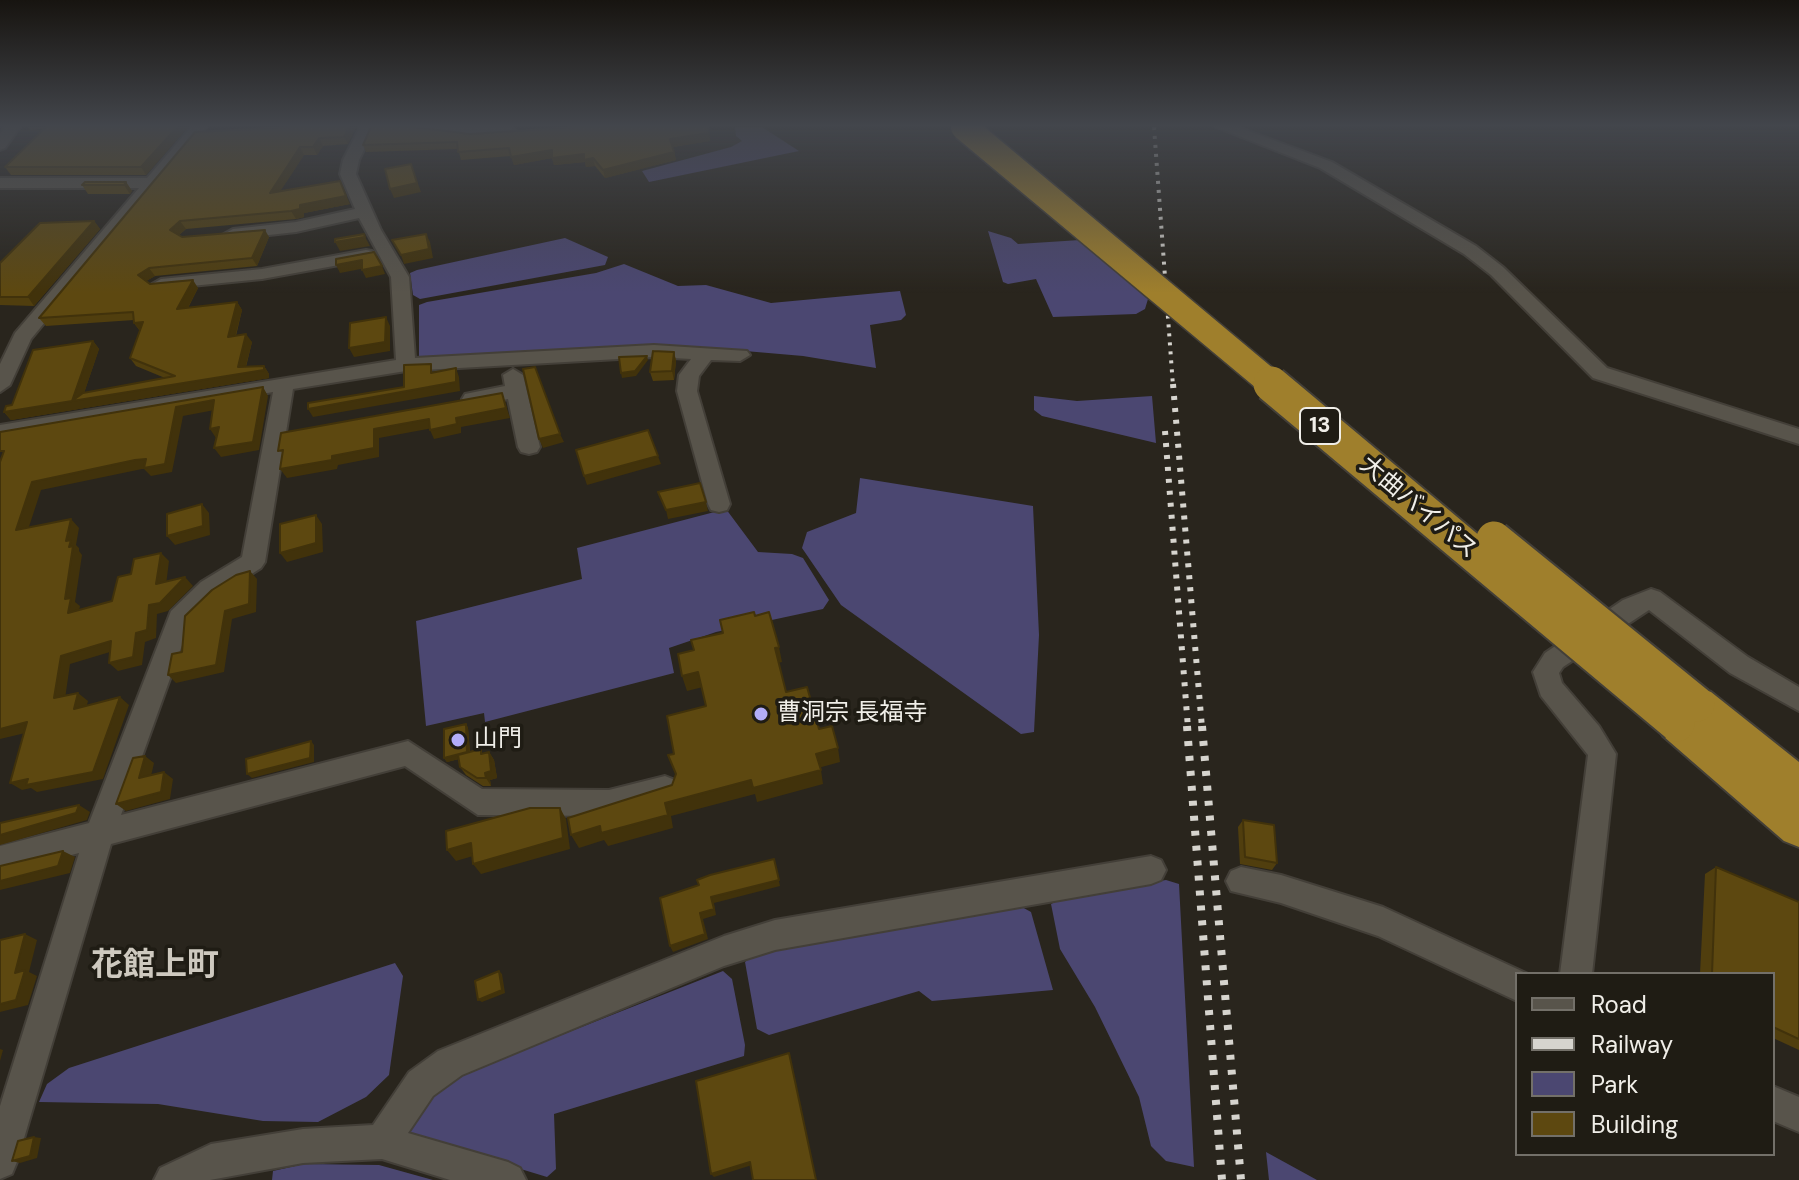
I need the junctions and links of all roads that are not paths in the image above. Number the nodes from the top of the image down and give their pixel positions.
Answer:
1 (351, 182) edge
2 (1032, 182) edge
3 (1056, 182) edge
4 (1355, 182) edge
5 (0, 183) edge
6 (151, 183) joint
7 (364, 212) junction
8 (213, 236) edge
9 (385, 251) junction
10 (155, 284) edge
11 (705, 354) junction
12 (740, 355) dead end
13 (514, 357) junction
14 (406, 365) junction
15 (0, 385) edge
16 (284, 385) junction
17 (517, 391) junction
18 (456, 402) edge
19 (305, 429) edge
20 (0, 432) edge
21 (274, 435) junction
22 (1799, 437) edge
23 (529, 447) dead end
24 (719, 504) dead end
25 (1799, 700) edge
26 (1687, 714) junction
27 (1799, 787) edge
28 (665, 789) edge
29 (1799, 827) edge
30 (99, 835) junction
31 (0, 860) edge
32 (1151, 870) dead end
33 (1241, 881) dead end
34 (1576, 972) edge
35 (1515, 984) edge
36 (1775, 1104) edge
37 (1799, 1115) edge
38 (382, 1142) junction
39 (0, 1162) edge
40 (172, 1180) edge
41 (508, 1180) edge

1 - 7 street
2 - 26 highway, 大曲バイパス / 13, bridge
3 - 26 highway, 大曲バイパス / 13, bridge
4 - 22 street
5 - 6 street
6 - 15 street
7 - 8 street
7 - 9 street
9 - 10 street
9 - 14 street
11 - 12 street
11 - 13 street
11 - 24 street
13 - 14 street
13 - 17 street
14 - 16 street
16 - 20 street
16 - 21 street
17 - 18 street
17 - 23 street
19 - 21 street
21 - 30 street
25 - 34 street
26 - 27 highway, 大曲バイパス / 13
26 - 29 highway, 大曲バイパス / 13
28 - 30 street
30 - 31 street
30 - 39 street
32 - 38 street
33 - 35 street
36 - 37 street
38 - 40 street
38 - 41 street

